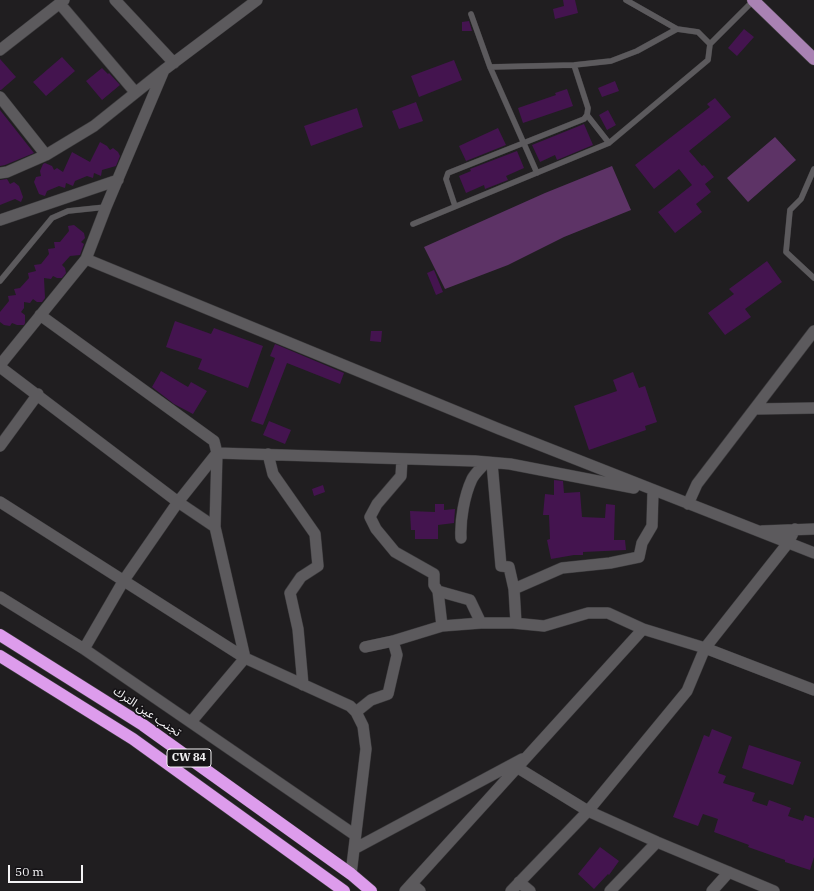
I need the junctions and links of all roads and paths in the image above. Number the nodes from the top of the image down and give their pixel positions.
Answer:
1 (115, 0) edge
2 (257, 0) edge
3 (626, 0) edge
4 (753, 0) edge
5 (62, 2) edge
6 (471, 14) dead end
7 (677, 29) junction
8 (710, 44) junction
9 (0, 50) edge
10 (814, 59) edge
11 (174, 62) junction
12 (574, 65) junction
13 (490, 67) junction
14 (164, 70) junction
15 (135, 92) junction
16 (0, 97) edge
17 (587, 115) junction
18 (524, 142) junction
19 (609, 143) junction
20 (46, 155) junction
21 (814, 169) edge
22 (0, 173) edge
23 (537, 173) junction
24 (118, 180) junction
25 (455, 206) junction
26 (106, 207) junction
27 (0, 220) edge
28 (413, 224) dead end
29 (86, 259) junction
30 (814, 278) edge
31 (0, 281) edge
32 (40, 315) junction
33 (814, 332) edge
34 (0, 366) edge
35 (38, 394) junction
36 (814, 408) edge
37 (755, 409) junction
38 (0, 446) edge
39 (218, 452) junction
40 (268, 454) junction
41 (402, 459) junction
42 (489, 462) junction
43 (659, 493) junction
44 (0, 502) edge
45 (178, 502) junction
46 (688, 504) junction
47 (215, 527) junction
48 (814, 528) edge
49 (795, 529) junction
50 (758, 531) junction
51 (461, 538) dead end
52 (788, 542) junction
53 (814, 553) edge
54 (124, 580) junction
55 (514, 589) junction
56 (438, 591) junction
57 (0, 597) edge
58 (481, 623) junction
59 (516, 623) junction
60 (442, 626) junction
61 (643, 628) junction
62 (0, 634) edge
63 (393, 641) junction
64 (365, 647) dead end
65 (705, 648) junction
66 (84, 650) junction
67 (0, 656) edge
68 (245, 658) junction
69 (303, 685) junction
70 (814, 690) edge
71 (356, 712) junction
72 (191, 722) junction
73 (530, 755) junction
74 (518, 768) junction
75 (588, 811) junction
76 (355, 835) junction
77 (657, 842) junction
78 (354, 849) junction
79 (729, 872) junction
80 (351, 874) junction
81 (519, 882) junction
82 (413, 889) edge
83 (344, 891) edge
84 (371, 891) edge
85 (511, 891) edge
86 (530, 891) edge
87 (610, 891) edge
88 (712, 891) edge
89 (774, 891) edge

1 - 11 street
2 - 11 street
3 - 7 lane
4 - 8 lane
4 - 10 main road
5 - 9 street
5 - 15 street
6 - 13 lane
7 - 8 lane
7 - 12 lane
8 - 19 lane
11 - 14 street
12 - 13 lane
12 - 17 lane
13 - 18 lane
14 - 15 street
14 - 24 street
15 - 20 street
16 - 20 street
17 - 18 lane
17 - 19 lane
18 - 23 lane
18 - 25 lane
19 - 23 lane
20 - 22 street
21 - 30 lane
23 - 25 lane
24 - 26 street
24 - 27 street
25 - 28 lane
26 - 29 street
26 - 31 lane
29 - 32 street
29 - 43 street
32 - 34 street
32 - 39 street
33 - 37 street
34 - 35 street
35 - 38 street
35 - 45 street
36 - 37 street
37 - 46 street
39 - 40 street
39 - 45 street
39 - 47 street
40 - 41 street
40 - 69 street
41 - 42 street
41 - 56 street
42 - 43 street
42 - 51 street
42 - 55 street
43 - 46 street
43 - 55 street
44 - 54 street
45 - 47 street
45 - 54 street
46 - 50 street
47 - 68 street
48 - 49 street
49 - 50 street
49 - 52 street
50 - 52 street
52 - 53 street
52 - 65 street
54 - 66 street
54 - 68 street
55 - 59 street
56 - 58 street
56 - 60 street
57 - 66 street
58 - 59 street
58 - 60 street
59 - 61 street
60 - 63 street
61 - 65 street
61 - 73 street
62 - 80 highway, تجنب عين الترك / CW 84
63 - 64 street
63 - 71 street
65 - 70 street
65 - 75 street
66 - 72 street
67 - 83 highway, CW 84
68 - 69 street
68 - 72 street
69 - 71 street
71 - 76 street
72 - 76 street
73 - 74 street
73 - 78 street
74 - 75 street
74 - 82 street
75 - 77 street
75 - 81 street
76 - 78 street
77 - 79 street
77 - 87 street
78 - 80 street
79 - 88 street
79 - 89 street
80 - 84 highway, تجنب عين الترك / CW 84
81 - 85 street
81 - 86 street

